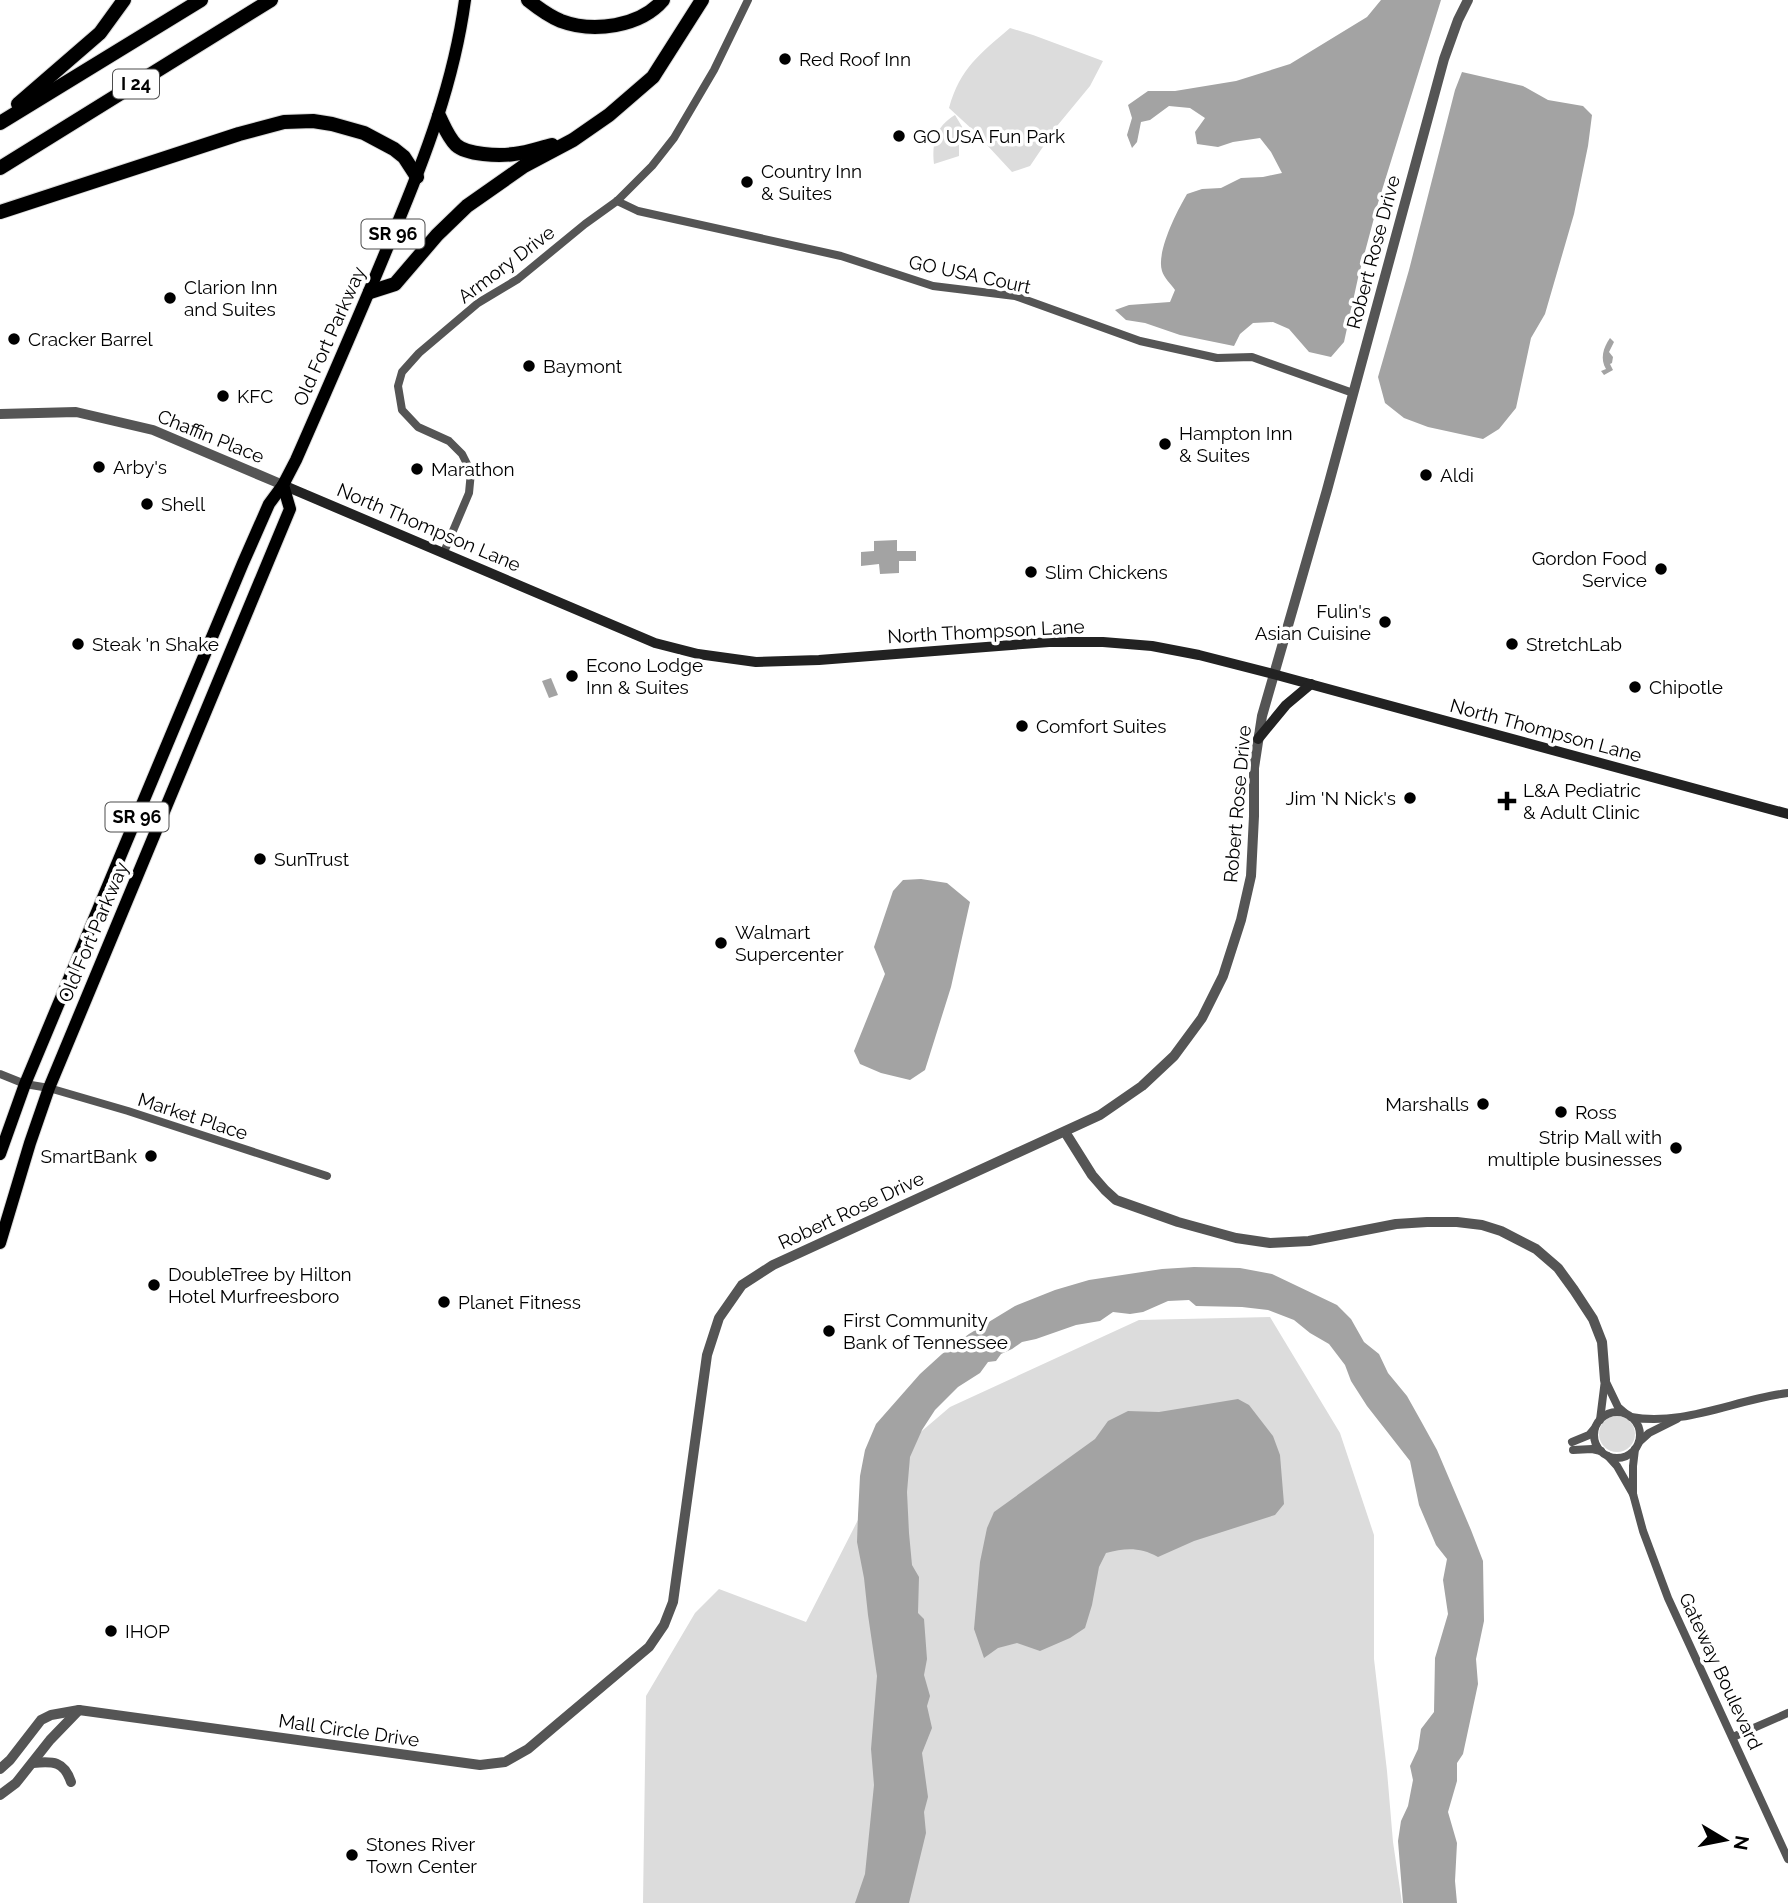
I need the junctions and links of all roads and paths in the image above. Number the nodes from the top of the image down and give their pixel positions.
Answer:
1 (124, 0) edge
2 (201, 0) edge
3 (271, 0) edge
4 (466, 0) edge
5 (528, 0) edge
6 (663, 0) edge
7 (702, 0) edge
8 (748, 0) edge
9 (1468, 0) edge
10 (609, 115) junction
11 (439, 116) junction
12 (0, 121) edge
13 (0, 168) edge
14 (417, 177) junction
15 (617, 201) junction
16 (0, 212) edge
17 (370, 292) junction
18 (1353, 393) junction
19 (0, 414) edge
20 (283, 485) junction
21 (444, 552) junction
22 (1273, 674) junction
23 (1311, 684) junction
24 (1258, 739) junction
25 (1788, 814) edge
26 (0, 1074) edge
27 (26, 1084) junction
28 (49, 1088) junction
29 (1065, 1132) junction
30 (0, 1154) edge
31 (327, 1176) dead end
32 (0, 1243) edge
33 (1605, 1380) junction
34 (1788, 1393) edge
35 (1628, 1415) junction
36 (1679, 1418) junction
37 (1598, 1423) junction
38 (1637, 1446) junction
39 (1605, 1453) junction
40 (1633, 1494) junction
41 (593, 1695) joint
42 (79, 1710) junction
43 (1788, 1713) edge
44 (1732, 1737) junction
45 (33, 1763) junction
46 (0, 1769) edge
47 (71, 1782) dead end
48 (0, 1795) edge
49 (1788, 1858) edge

1 - 12 highway
2 - 12 highway, I 24
3 - 13 highway, I 24
4 - 11 main road, Old Fort Parkway / SR 96
5 - 6 highway
7 - 10 highway
8 - 15 street, Armory Drive
9 - 18 street, Robert Rose Drive
10 - 11 highway
10 - 17 highway
11 - 14 main road, Old Fort Parkway / SR 96
14 - 16 highway
14 - 17 main road, Old Fort Parkway / SR 96
15 - 18 street, GO USA Court
15 - 21 street, Armory Drive
17 - 20 main road, Old Fort Parkway / SR 96
18 - 22 street, Robert Rose Drive
19 - 20 street, Chaffin Place
20 - 21 main road, North Thompson Lane
20 - 27 main road, Old Fort Parkway / SR 96
20 - 28 main road, Old Fort Parkway / SR 96
21 - 22 main road, North Thompson Lane
22 - 23 main road, North Thompson Lane
22 - 24 street, Robert Rose Drive
23 - 24 main road
23 - 25 main road, North Thompson Lane
24 - 29 street, Robert Rose Drive
26 - 27 street, Market Place
27 - 28 street, Market Place
27 - 30 main road, Old Fort Parkway / SR 96
28 - 31 street, Market Place
28 - 32 main road, Old Fort Parkway / SR 96
29 - 33 street
29 - 41 street, Robert Rose Drive
33 - 35 street
33 - 37 street
34 - 36 street
35 - 36 street
35 - 37 street
35 - 38 street
36 - 38 street
37 - 39 street
37 - 39 street
38 - 39 street
38 - 40 street
39 - 40 street
40 - 44 street, Gateway Boulevard
41 - 42 street, Mall Circle Drive
42 - 45 street
42 - 46 street, Mall Circle Drive
43 - 44 street
44 - 49 street, Gateway Boulevard
45 - 47 street
45 - 48 street

